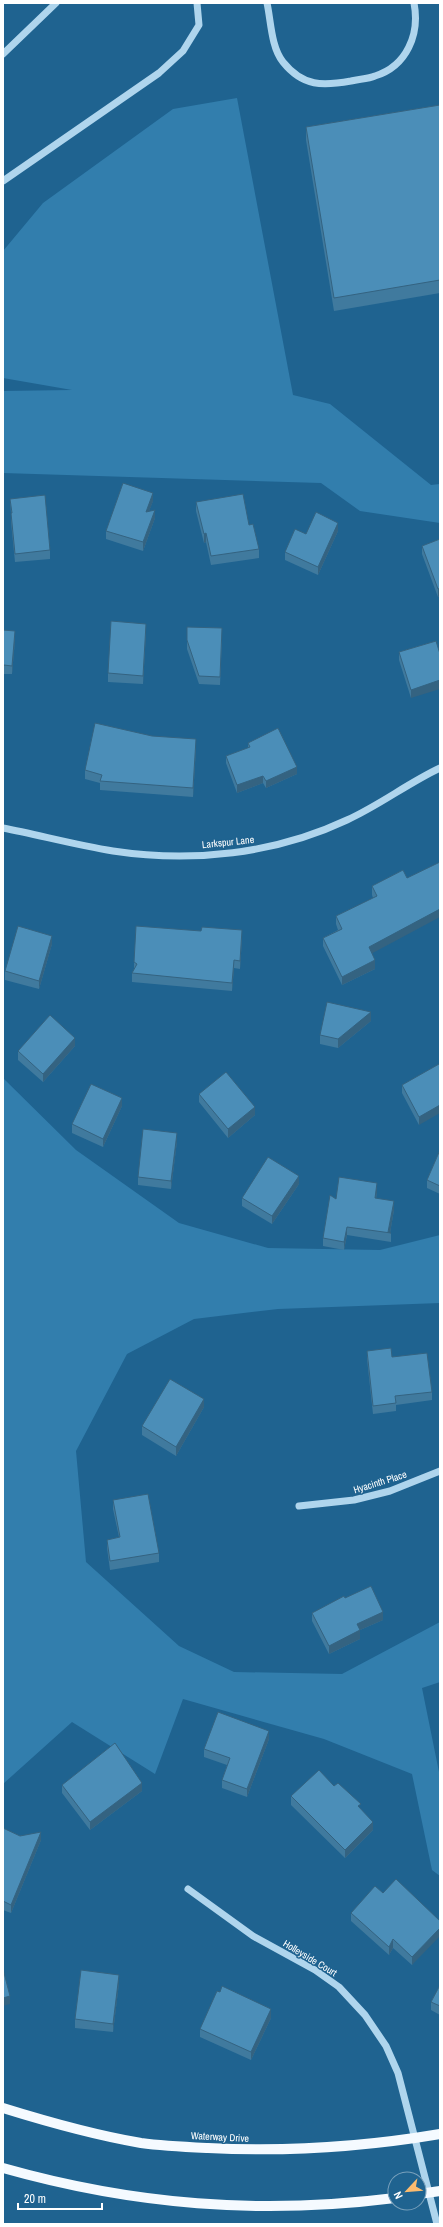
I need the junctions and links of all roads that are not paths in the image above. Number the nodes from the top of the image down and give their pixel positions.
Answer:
1 (56, 3) edge
2 (197, 3) edge
3 (268, 3) edge
4 (414, 3) edge
5 (3, 54) edge
6 (3, 181) edge
7 (440, 768) edge
8 (3, 828) edge
9 (440, 1471) edge
10 (299, 1506) dead end
11 (188, 1889) dead end
12 (3, 2108) edge
13 (440, 2134) edge
14 (416, 2138) junction
15 (3, 2168) edge
16 (435, 2192) edge
17 (387, 2199) edge
18 (437, 2224) edge

1 - 5 street
2 - 6 street
3 - 4 street
7 - 8 street, Larkspur Lane
9 - 10 street, Hyacinth Place
11 - 14 street, Holleyside Court
12 - 14 main road, Waterway Drive
13 - 14 main road, Waterway Drive
14 - 16 street, Holleyside Court
15 - 17 main road
16 - 18 street, Holleyside Court

